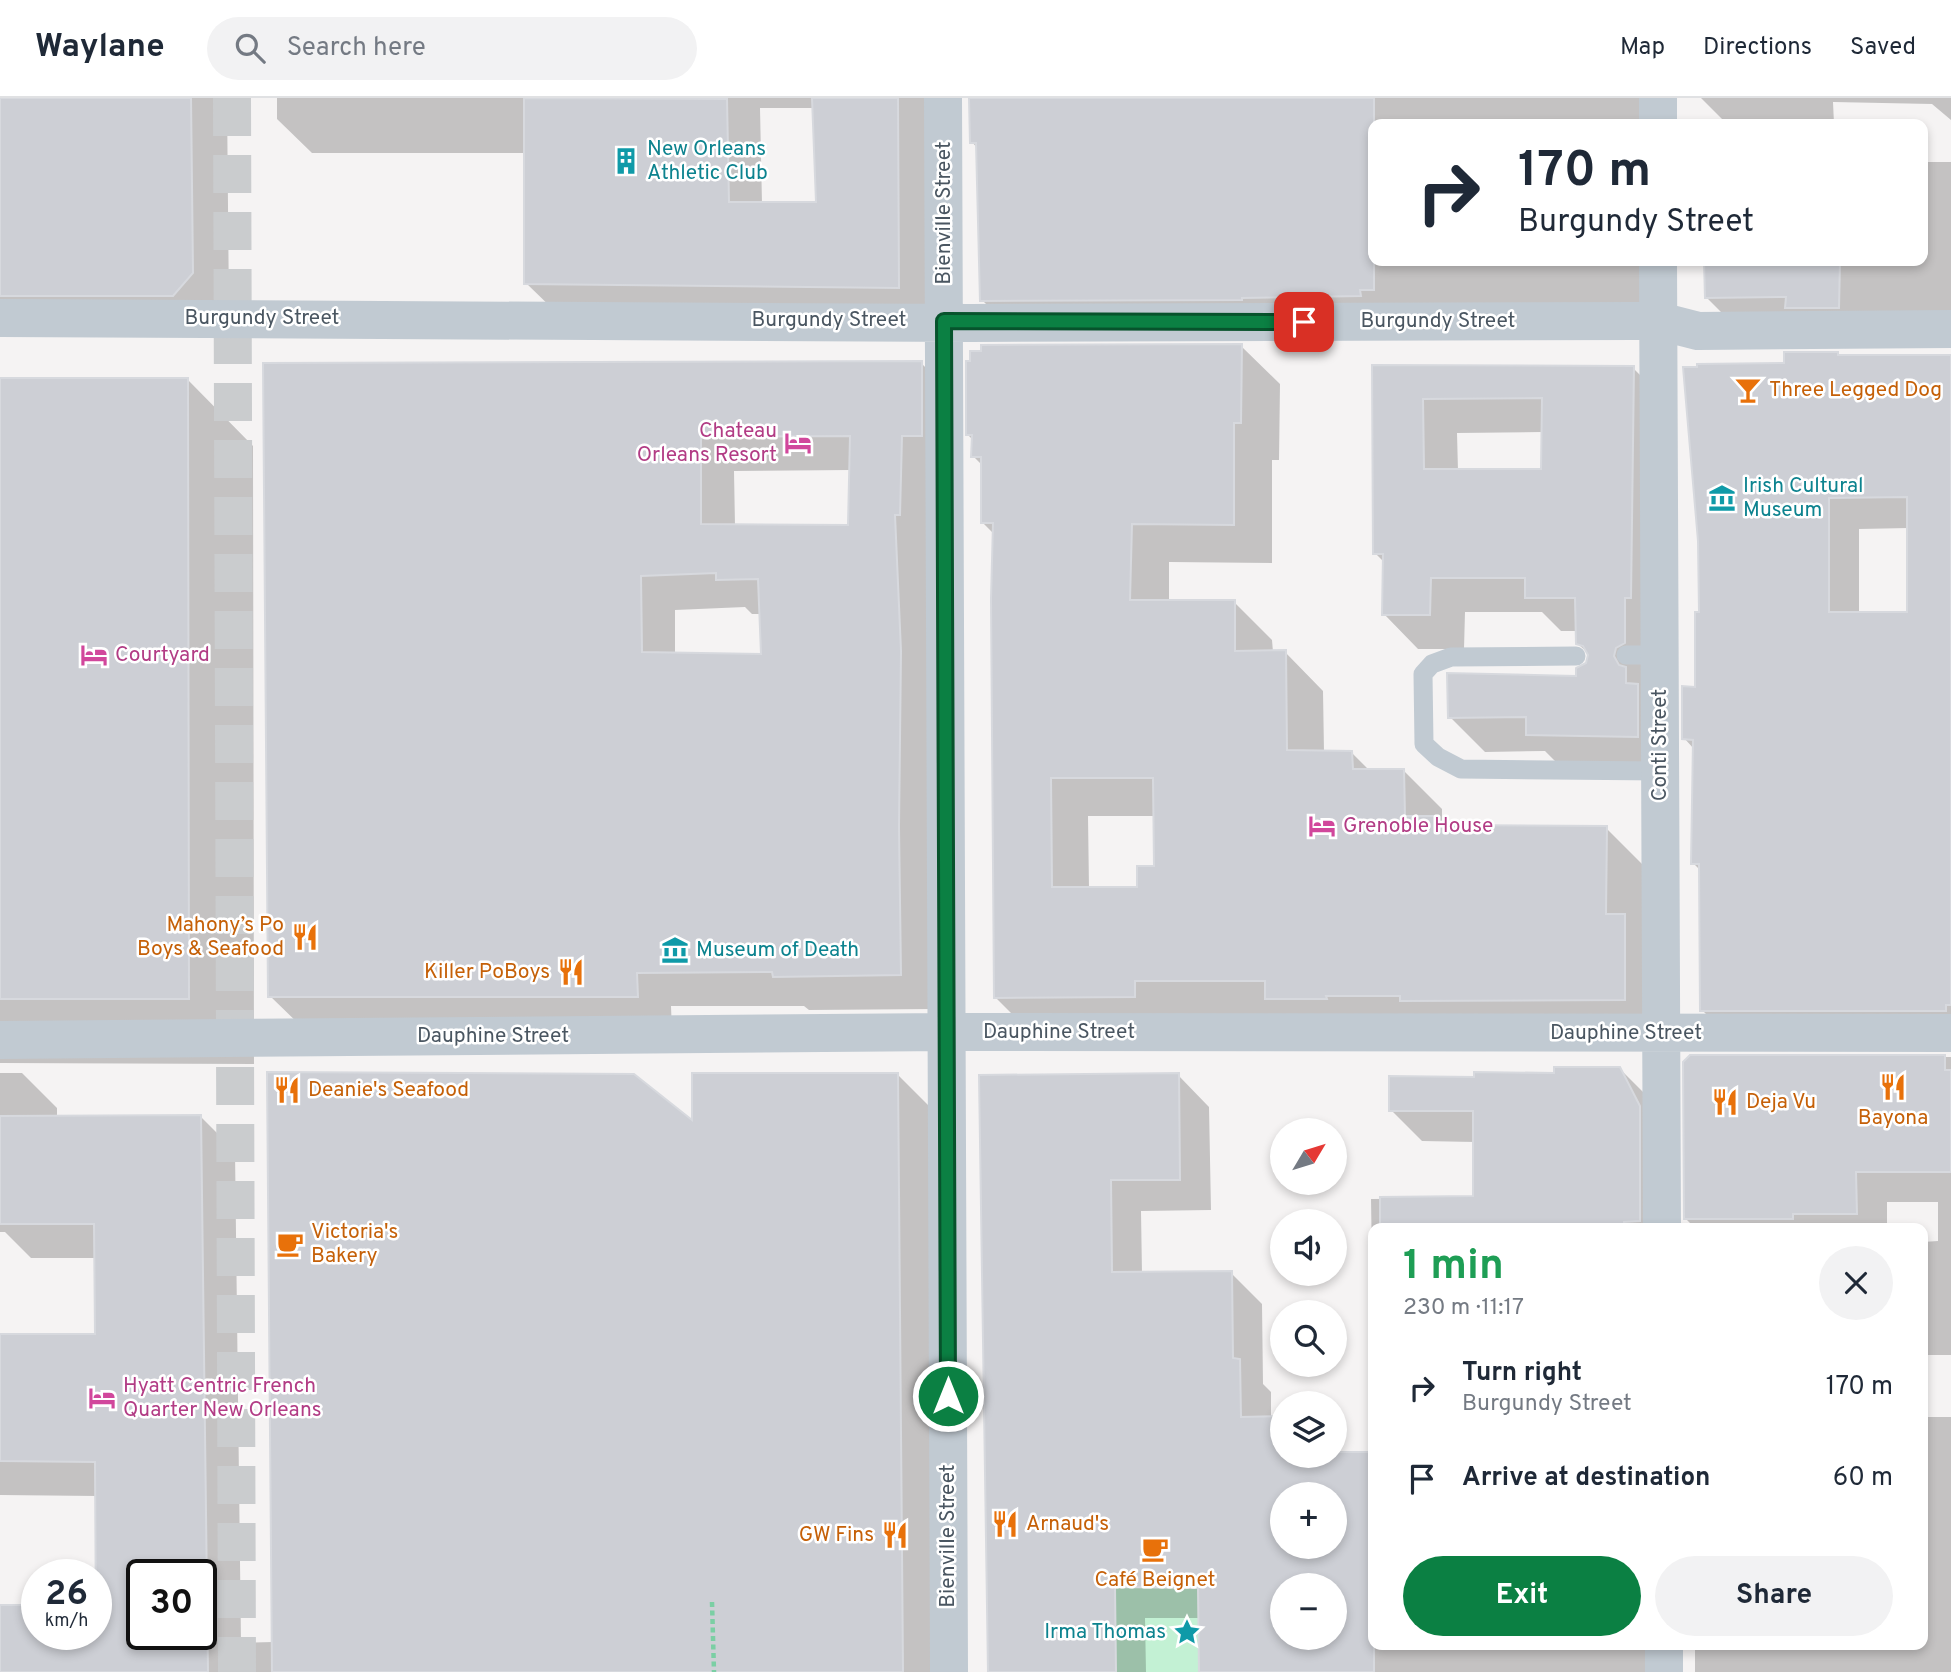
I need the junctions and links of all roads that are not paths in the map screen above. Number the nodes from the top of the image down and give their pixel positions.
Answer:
1 (943, 98) edge
2 (1658, 98) edge
3 (1658, 119) edge
4 (1658, 266) edge
5 (0, 318) edge
6 (944, 321) junction
7 (1659, 321) junction
8 (1951, 329) edge
9 (1576, 656) dead end
10 (1661, 771) junction
11 (947, 1032) junction
12 (1661, 1033) junction
13 (1951, 1033) edge
14 (0, 1040) edge
15 (1662, 1223) edge
16 (1664, 1650) edge
17 (948, 1672) edge
18 (1664, 1672) edge

1 - 6 street, Bienville Street
2 - 3 street
4 - 7 street, Conti Street
5 - 6 street, Burgundy Street
6 - 7 street, Burgundy Street
6 - 11 street, Bienville Street
7 - 8 street, Burgundy Street
7 - 10 street, Conti Street
9 - 10 lane
10 - 12 street, Conti Street
11 - 12 street, Dauphine Street
11 - 14 street, Dauphine Street
11 - 17 street, Bienville Street
12 - 13 street, Dauphine Street
12 - 15 street, Conti Street
16 - 18 street

